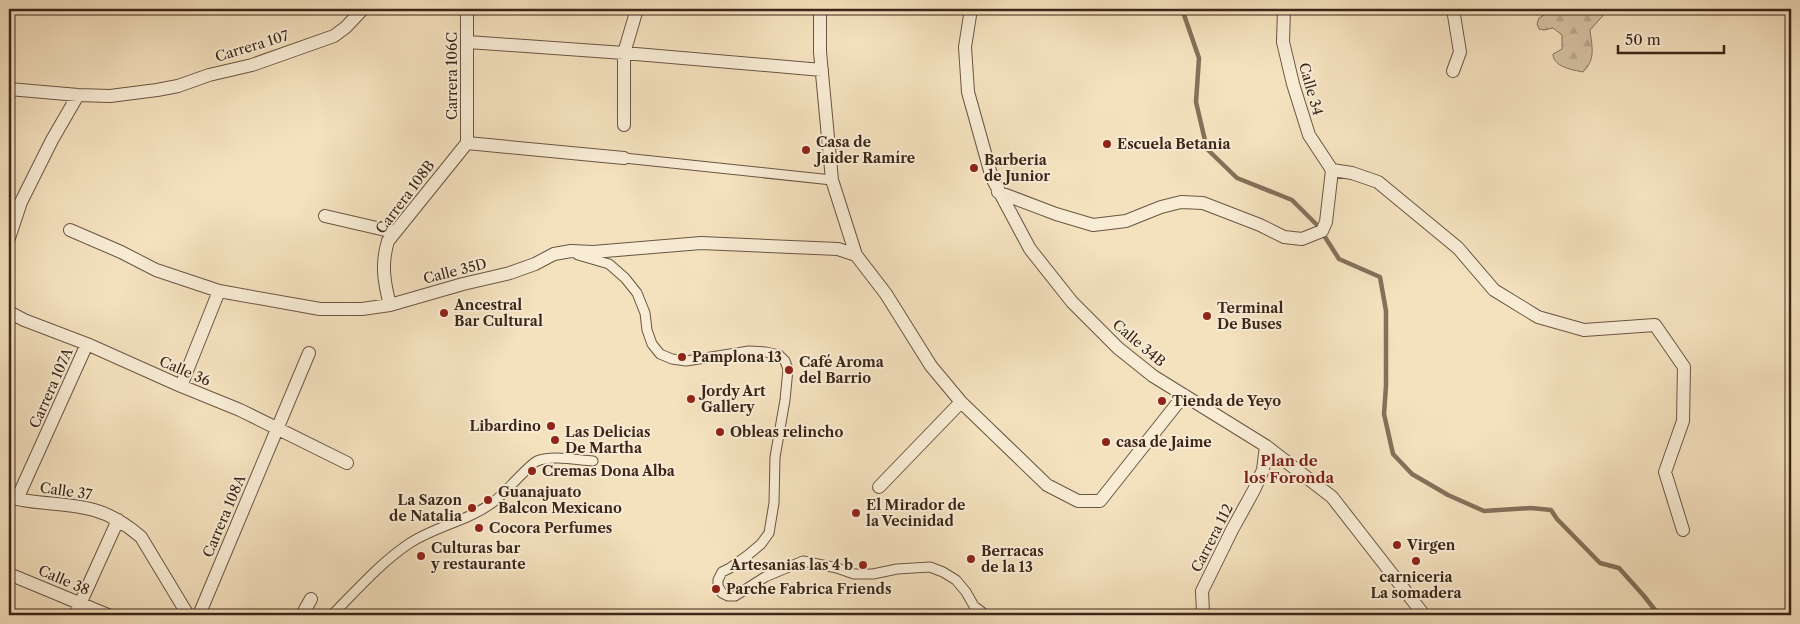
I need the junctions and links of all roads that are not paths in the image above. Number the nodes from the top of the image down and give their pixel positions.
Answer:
1 (363, 9) edge
2 (467, 9) edge
3 (637, 9) edge
4 (820, 9) edge
5 (971, 9) edge
6 (1284, 9) edge
7 (1453, 9) edge
8 (468, 42) junction
9 (624, 53) junction
10 (822, 70) junction
11 (1453, 71) dead end
12 (9, 89) edge
13 (78, 96) junction
14 (624, 125) dead end
15 (466, 142) junction
16 (624, 158) joint
17 (1332, 170) junction
18 (832, 180) junction
19 (998, 192) junction
20 (326, 216) dead end
21 (70, 230) dead end
22 (394, 232) junction
23 (9, 238) edge
24 (571, 251) junction
25 (856, 255) junction
26 (219, 291) junction
27 (390, 304) junction
28 (9, 312) edge
29 (87, 344) junction
30 (309, 354) dead end
31 (181, 386) junction
32 (1184, 395) junction
33 (961, 402) junction
34 (277, 429) junction
35 (1266, 446) junction
36 (593, 461) dead end
37 (348, 462) dead end
38 (879, 486) dead end
39 (13, 498) edge
40 (118, 520) junction
41 (1682, 530) dead end
42 (9, 574) edge
43 (311, 599) dead end
44 (78, 609) edge
45 (108, 615) edge
46 (188, 615) edge
47 (199, 615) edge
48 (302, 615) edge
49 (332, 615) edge
50 (986, 615) edge
51 (1206, 615) edge
52 (1424, 615) edge

1 - 13 street, Carrera 107
2 - 8 street, Carrera 106C
3 - 9 street
4 - 10 street
5 - 19 street, Calle 34B
6 - 17 street, Calle 34
7 - 11 street
8 - 9 street
8 - 15 street, Carrera 106C
9 - 10 street
9 - 14 street
10 - 18 street
12 - 13 street, Carrera 107
13 - 23 street
15 - 16 street
15 - 22 street, Carrera 108B
16 - 18 street
17 - 19 street
17 - 41 street
18 - 25 street
19 - 32 street, Calle 34B
20 - 22 street
21 - 26 street, Calle 35D
22 - 27 street, Carrera 108B
24 - 25 street, Calle 35D
24 - 27 street, Calle 35D
24 - 50 street
25 - 33 street
26 - 27 street, Calle 35D
26 - 31 street
28 - 29 street, Calle 36
29 - 31 street, Calle 36
29 - 39 street, Carrera 107A
30 - 34 street, Carrera 108A
31 - 34 street, Calle 36
32 - 33 street
32 - 35 street, Calle 34B
33 - 38 street
34 - 37 street, Calle 36
34 - 47 street, Carrera 108A
35 - 51 street, Carrera 112
35 - 52 street, Calle 34B
36 - 49 street
39 - 40 street, Calle 37
40 - 44 street
40 - 46 street, Calle 37
42 - 44 street, Calle 38
43 - 48 street
44 - 45 street, Calle 38

